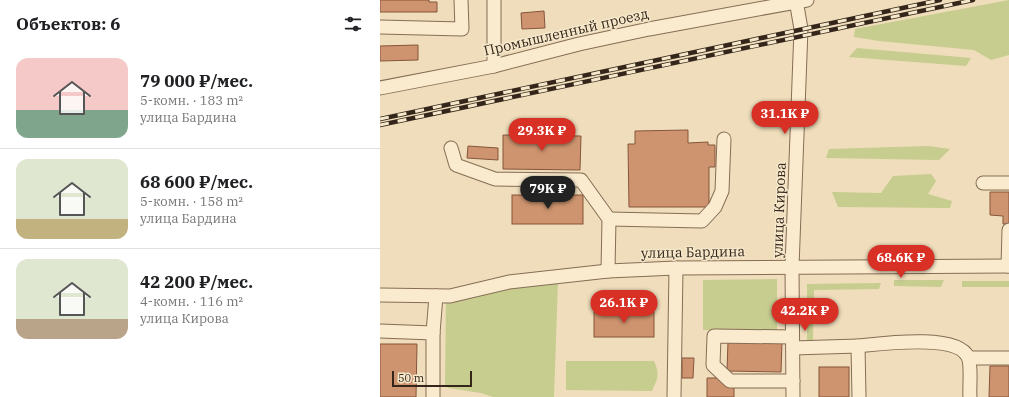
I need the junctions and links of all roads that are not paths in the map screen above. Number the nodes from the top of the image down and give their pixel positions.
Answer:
1 (461, 0) edge
2 (494, 0) edge
3 (799, 1) edge
4 (380, 27) edge
5 (494, 66) junction
6 (380, 88) edge
7 (724, 139) dead end
8 (451, 148) dead end
9 (984, 183) dead end
10 (1009, 183) edge
11 (609, 219) junction
12 (1009, 230) edge
13 (1008, 266) edge
14 (792, 267) junction
15 (676, 268) junction
16 (608, 271) junction
17 (380, 296) edge
18 (436, 296) junction
19 (380, 331) edge
20 (433, 333) junction
21 (793, 342) junction
22 (858, 346) junction
23 (969, 358) junction
24 (1009, 358) edge
25 (793, 381) junction
26 (433, 397) edge
27 (674, 397) edge
28 (793, 397) edge
29 (859, 397) edge
30 (970, 397) edge

1 - 4 street
2 - 5 street
3 - 5 street, Промышленный проезд
3 - 14 street, улица Кирова
5 - 6 street, Промышленный проезд
7 - 11 street
8 - 11 street
9 - 10 street
11 - 16 street
12 - 13 street
13 - 14 street, улица Бардина
14 - 15 street, улица Бардина
14 - 21 street, улица Кирова
15 - 16 street, улица Бардина
15 - 27 street
16 - 18 street, улица Бардина
17 - 18 street, улица Бардина
18 - 20 street
19 - 20 street
20 - 26 street
21 - 22 street
21 - 25 street, улица Кирова
21 - 25 street
22 - 23 street
22 - 29 street
23 - 24 street
23 - 30 street
25 - 28 street, улица Кирова

